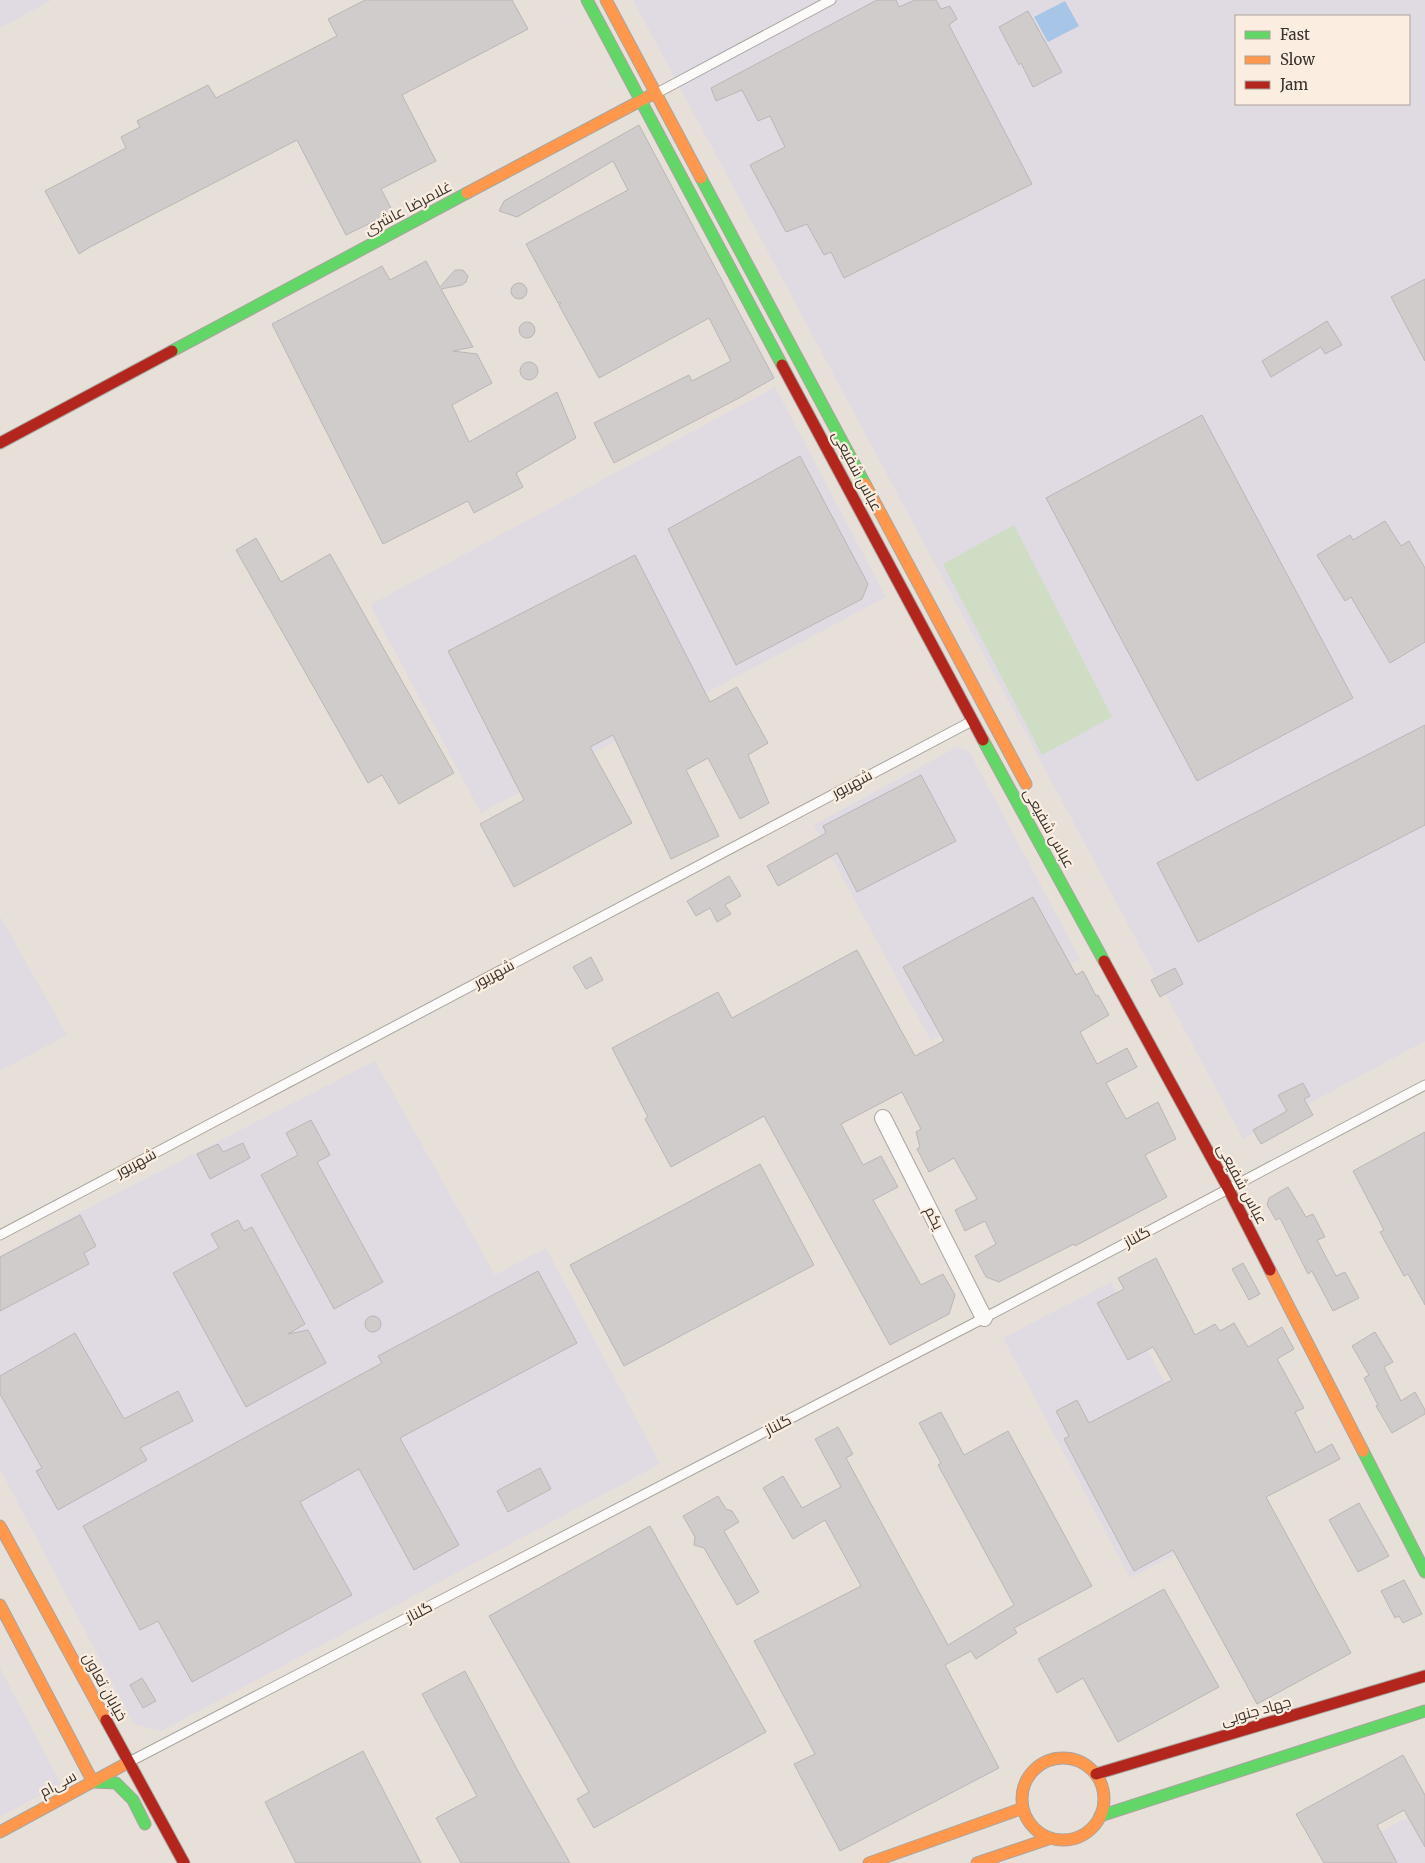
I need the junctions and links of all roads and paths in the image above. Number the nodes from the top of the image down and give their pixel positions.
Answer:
1 (588, 0) edge
2 (606, 0) edge
3 (831, 0) edge
4 (657, 93) junction
5 (642, 101) junction
6 (0, 443) edge
7 (988, 713) junction
8 (973, 721) junction
9 (1030, 791) dead end
10 (1425, 1085) edge
11 (883, 1118) dead end
12 (1228, 1188) junction
13 (0, 1234) edge
14 (1306, 1315) dead end
15 (984, 1318) junction
16 (1374, 1447) dead end
17 (0, 1526) edge
18 (1425, 1572) edge
19 (0, 1605) edge
20 (1425, 1676) edge
21 (1425, 1711) edge
22 (129, 1762) junction
23 (1096, 1774) junction
24 (94, 1782) junction
25 (1022, 1808) junction
26 (1100, 1816) junction
27 (0, 1832) edge
28 (149, 1832) dead end
29 (1051, 1838) junction
30 (184, 1863) edge
31 (869, 1863) edge
32 (977, 1863) edge

1 - 5 main road, عباس شفیعی
2 - 4 main road, عباس شفیعی
3 - 4 lane, غلامرضا عاشری
4 - 5 main road, غلامرضا عاشری
4 - 7 main road, عباس شفیعی
5 - 6 main road, غلامرضا عاشری
5 - 8 main road, عباس شفیعی
7 - 8 lane, شهریور
7 - 9 main road, عباس شفیعی
8 - 12 main road, عباس شفیعی
8 - 13 lane, شهریور
10 - 12 lane, گلناز
11 - 15 street, یکم
12 - 15 lane, گلناز
12 - 18 main road, عباس شفیعی
14 - 16 main road
15 - 22 lane, گلناز
17 - 22 main road, خیابان تعاون
19 - 24 main road
20 - 23 main road, جهاد جنوبی
21 - 26 main road
22 - 24 main road, سی‌ام
22 - 30 main road, خیابان تعاون
23 - 25 main road
23 - 26 main road
24 - 27 main road, سی‌ام
24 - 28 main road
25 - 29 main road
25 - 31 main road
26 - 29 main road
29 - 32 main road

